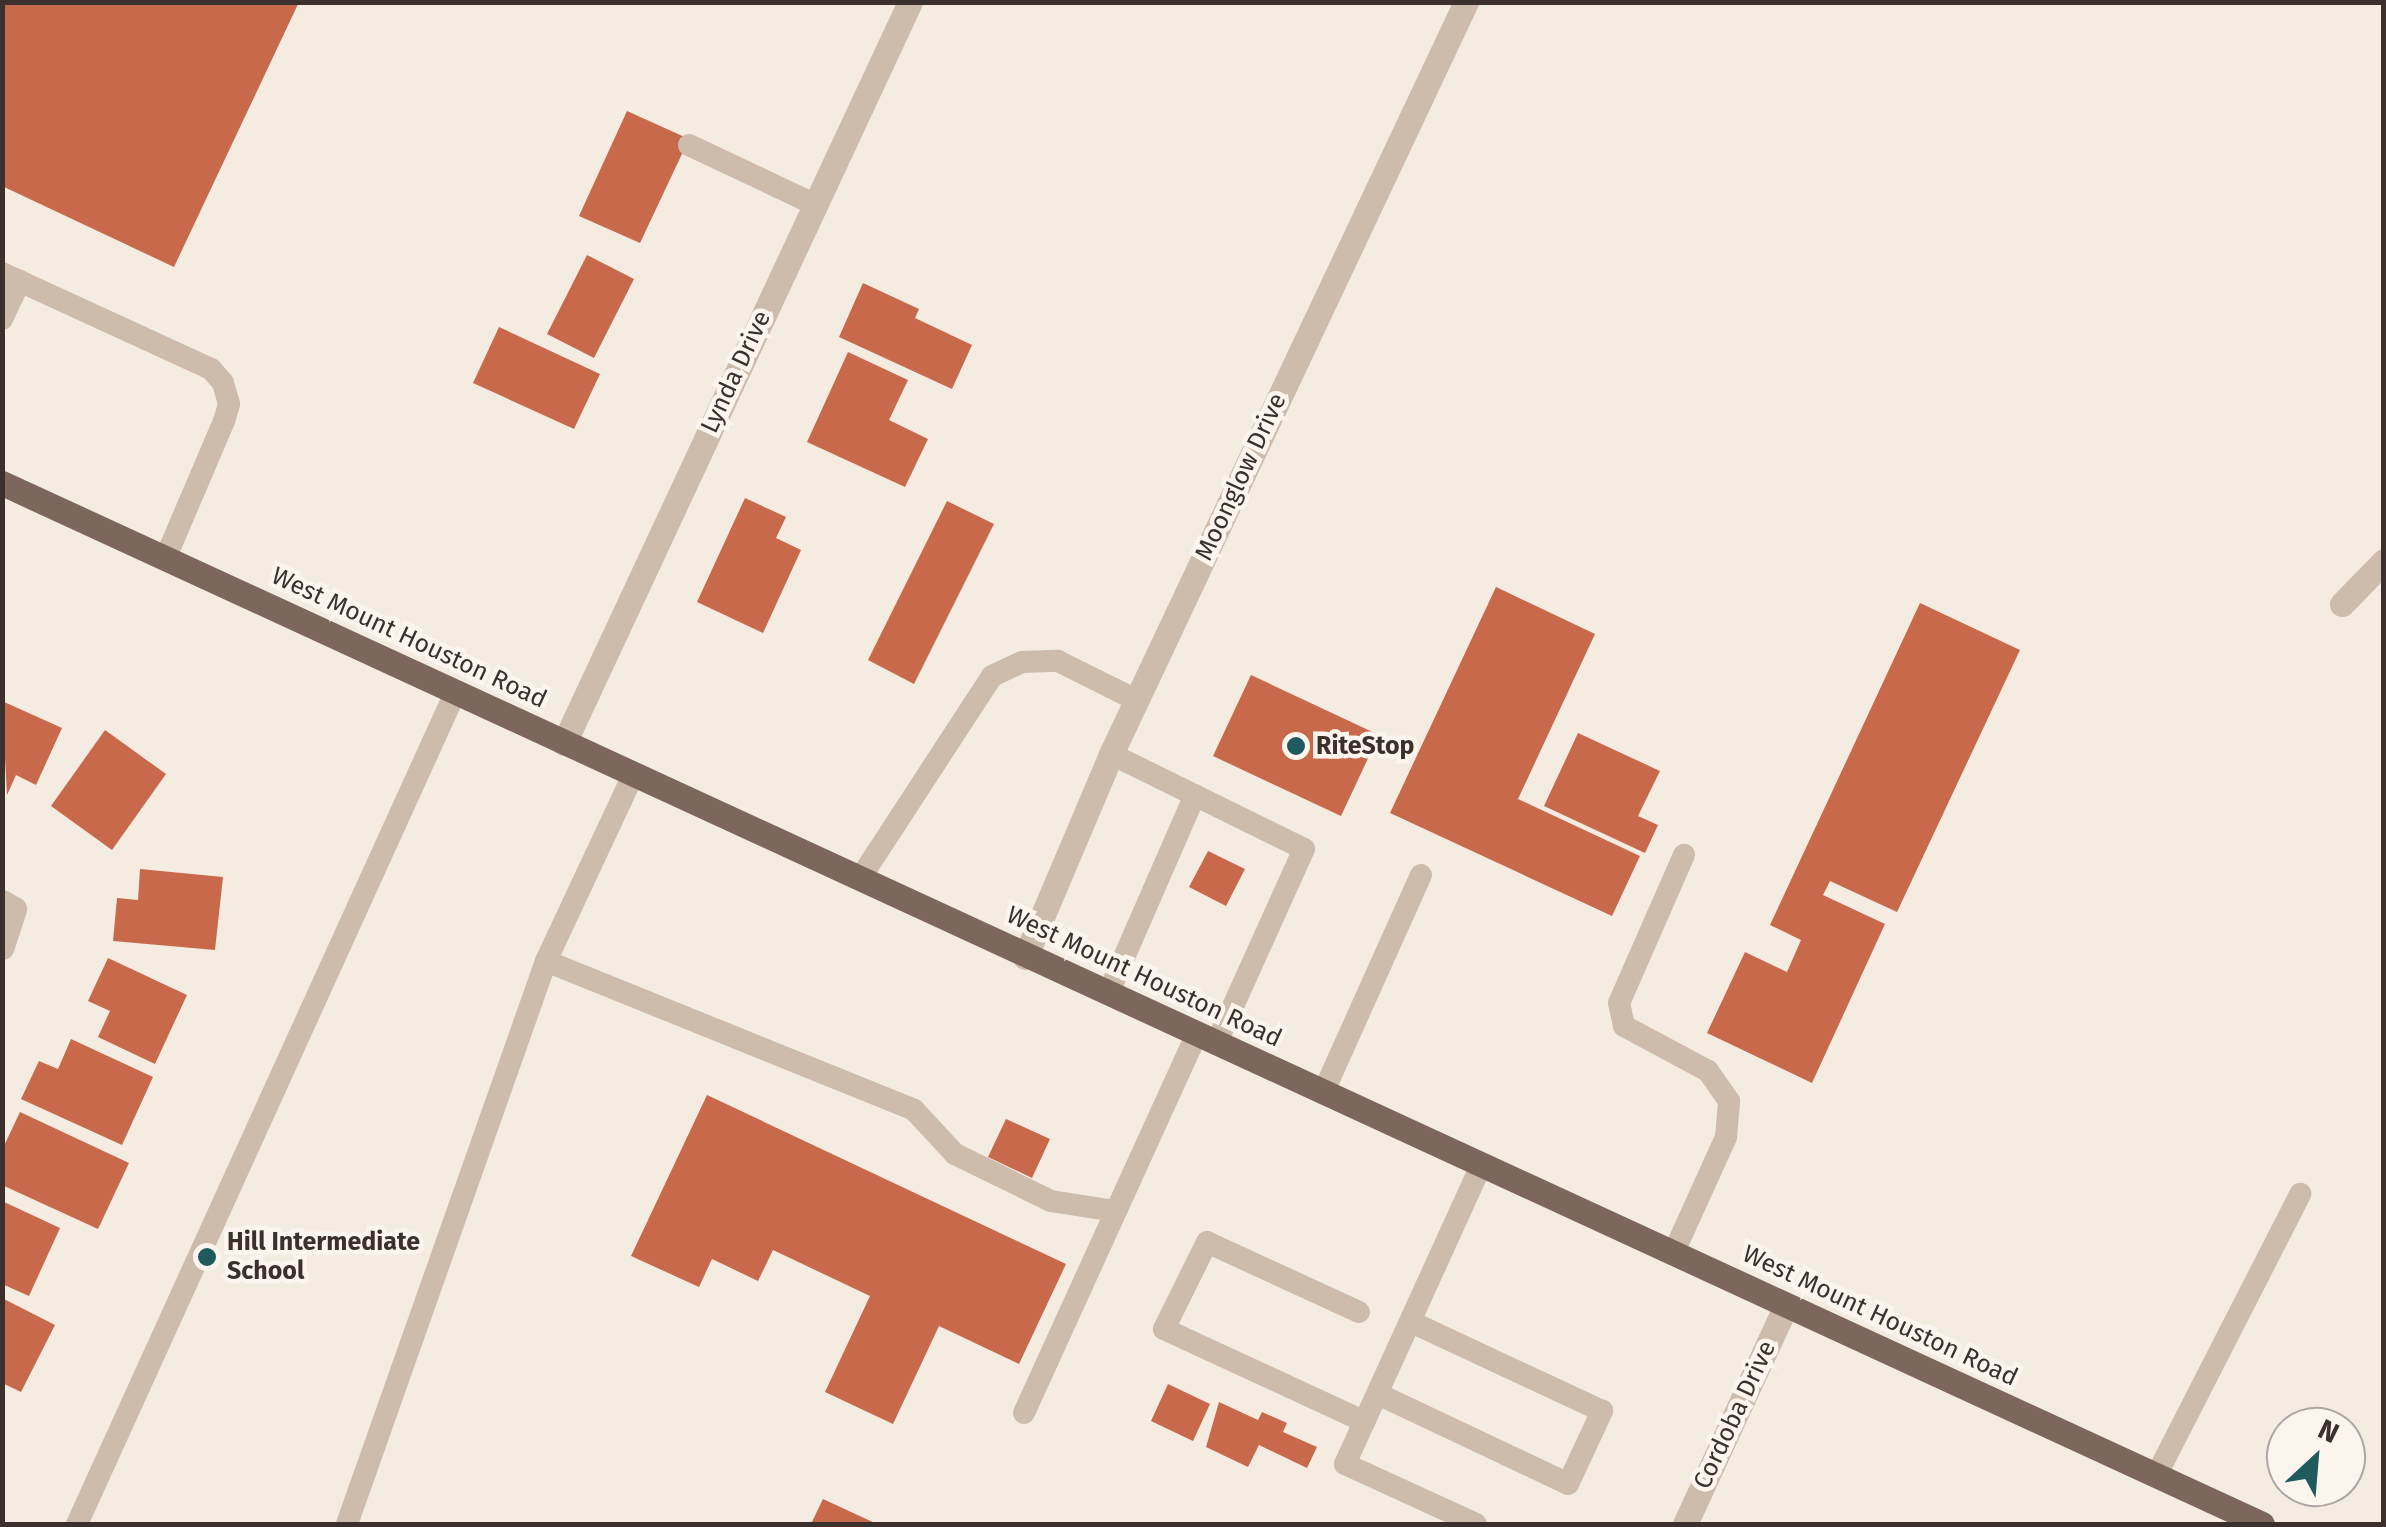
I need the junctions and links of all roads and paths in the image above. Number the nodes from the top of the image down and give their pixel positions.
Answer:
1 (910, 2) edge
2 (1466, 2) edge
3 (689, 145) dead end
4 (814, 204) junction
5 (11, 277) edge
6 (2, 320) edge
7 (2, 483) edge
8 (165, 558) junction
9 (2384, 561) edge
10 (2342, 604) dead end
11 (455, 693) junction
12 (1136, 700) junction
13 (564, 743) junction
14 (1111, 754) junction
15 (633, 774) junction
16 (1195, 796) junction
17 (1684, 855) dead end
18 (1421, 875) dead end
19 (861, 877) junction
20 (2, 902) edge
21 (2, 946) edge
22 (1025, 956) junction
23 (546, 962) junction
24 (1108, 994) junction
25 (1206, 1040) junction
26 (1323, 1093) junction
27 (1481, 1166) junction
28 (2300, 1194) dead end
29 (1115, 1211) junction
30 (1673, 1254) junction
31 (1786, 1305) junction
32 (1359, 1312) dead end
33 (1411, 1322) junction
34 (1378, 1394) junction
35 (1024, 1413) dead end
36 (1365, 1422) junction
37 (2156, 1476) junction
38 (78, 1524) edge
39 (347, 1524) edge
40 (1476, 1524) edge
41 (1685, 1524) edge
42 (2259, 1524) edge

1 - 4 street, Lynda Drive
2 - 12 street, Moonglow Drive
3 - 4 lane
4 - 13 street, Lynda Drive
5 - 6 lane
5 - 8 lane
7 - 8 main road, West Mount Houston Road
8 - 11 main road, West Mount Houston Road
9 - 10 street
11 - 13 main road, West Mount Houston Road
11 - 38 lane
12 - 14 street, Moonglow Drive
12 - 19 lane
13 - 15 main road, West Mount Houston Road
14 - 16 lane
14 - 22 street, Moonglow Drive
15 - 19 main road, West Mount Houston Road
15 - 23 lane
16 - 24 lane
16 - 25 lane
17 - 30 lane
18 - 26 lane
19 - 22 main road, West Mount Houston Road
20 - 21 street
22 - 24 main road, West Mount Houston Road
23 - 29 lane
23 - 39 lane
24 - 25 main road, West Mount Houston Road
25 - 26 main road, West Mount Houston Road
25 - 29 lane
26 - 27 main road, West Mount Houston Road
27 - 30 main road, West Mount Houston Road
27 - 33 lane
28 - 37 lane
29 - 35 lane
30 - 31 main road, West Mount Houston Road
31 - 37 main road, West Mount Houston Road
31 - 41 street, Cordoba Drive
32 - 36 lane
33 - 34 lane
33 - 34 lane
34 - 36 lane
36 - 40 lane
37 - 42 main road, West Mount Houston Road

